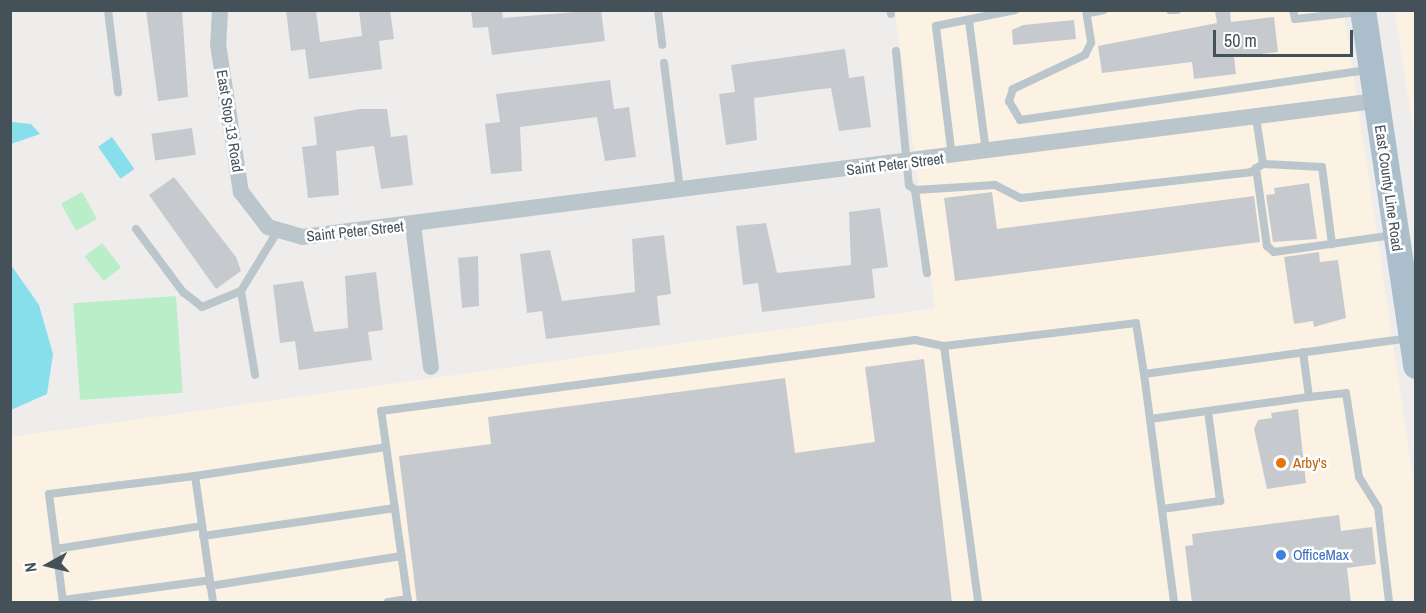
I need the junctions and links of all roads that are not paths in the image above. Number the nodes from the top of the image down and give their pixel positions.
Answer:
1 (108, 10) edge
2 (220, 10) edge
3 (658, 10) edge
4 (1015, 10) edge
5 (1104, 10) edge
6 (1170, 10) edge
7 (1177, 10) edge
8 (1293, 10) edge
9 (1363, 11) edge
10 (1087, 12) edge
11 (969, 21) junction
12 (662, 45) dead end
13 (896, 51) dead end
14 (664, 63) dead end
15 (1372, 69) junction
16 (118, 92) dead end
17 (1376, 101) junction
18 (1256, 117) junction
19 (986, 152) junction
20 (952, 157) junction
21 (907, 162) junction
22 (1260, 166) junction
23 (915, 190) junction
24 (680, 191) junction
25 (413, 225) junction
26 (271, 228) junction
27 (136, 229) dead end
28 (1396, 234) junction
29 (1332, 244) junction
30 (927, 273) dead end
31 (241, 291) junction
32 (1413, 337) edge
33 (944, 346) junction
34 (1303, 352) junction
35 (1416, 366) edge
36 (431, 367) dead end
37 (1144, 374) junction
38 (255, 375) dead end
39 (1309, 397) junction
40 (1208, 411) junction
41 (1150, 419) junction
42 (386, 447) junction
43 (195, 476) junction
44 (395, 508) junction
45 (1162, 509) junction
46 (202, 526) junction
47 (203, 536) junction
48 (56, 549) junction
49 (402, 556) junction
50 (210, 583) junction
51 (63, 601) edge
52 (408, 601) edge
53 (213, 603) edge
54 (388, 603) edge
55 (978, 603) edge
56 (1174, 603) edge
57 (1389, 603) edge

1 - 16 lane
2 - 26 street, East Stop 13 Road
3 - 12 lane
4 - 11 lane
5 - 10 lane
6 - 7 lane
8 - 9 lane
9 - 15 main road, East County Line Road
10 - 15 lane
11 - 19 lane
11 - 20 lane
13 - 21 lane
14 - 24 lane
15 - 17 main road, East County Line Road
17 - 18 street, Saint Peter Street
17 - 28 main road, East County Line Road
18 - 19 street, Saint Peter Street
18 - 22 lane
19 - 20 street, Saint Peter Street
20 - 21 street, Saint Peter Street
21 - 23 lane
21 - 24 street, Saint Peter Street
22 - 23 lane
22 - 29 lane
22 - 29 lane
23 - 30 lane
24 - 25 street, Saint Peter Street
25 - 26 street, Saint Peter Street
25 - 36 street, Saint Peter Street
26 - 31 lane
27 - 31 lane
28 - 29 lane
28 - 32 main road, East County Line Road
31 - 38 lane
32 - 34 lane
32 - 35 main road, East County Line Road
33 - 37 lane
33 - 42 lane
33 - 55 lane
34 - 37 lane
34 - 39 lane
37 - 41 lane
39 - 40 lane
39 - 57 lane
40 - 41 lane
40 - 45 lane
41 - 45 lane
42 - 43 lane
42 - 44 lane
43 - 46 lane
43 - 48 lane
44 - 47 lane
44 - 49 lane
45 - 56 lane
46 - 47 lane
46 - 48 lane
47 - 50 lane
48 - 51 lane
49 - 50 lane
49 - 52 lane
50 - 51 lane
50 - 53 lane
52 - 54 lane

